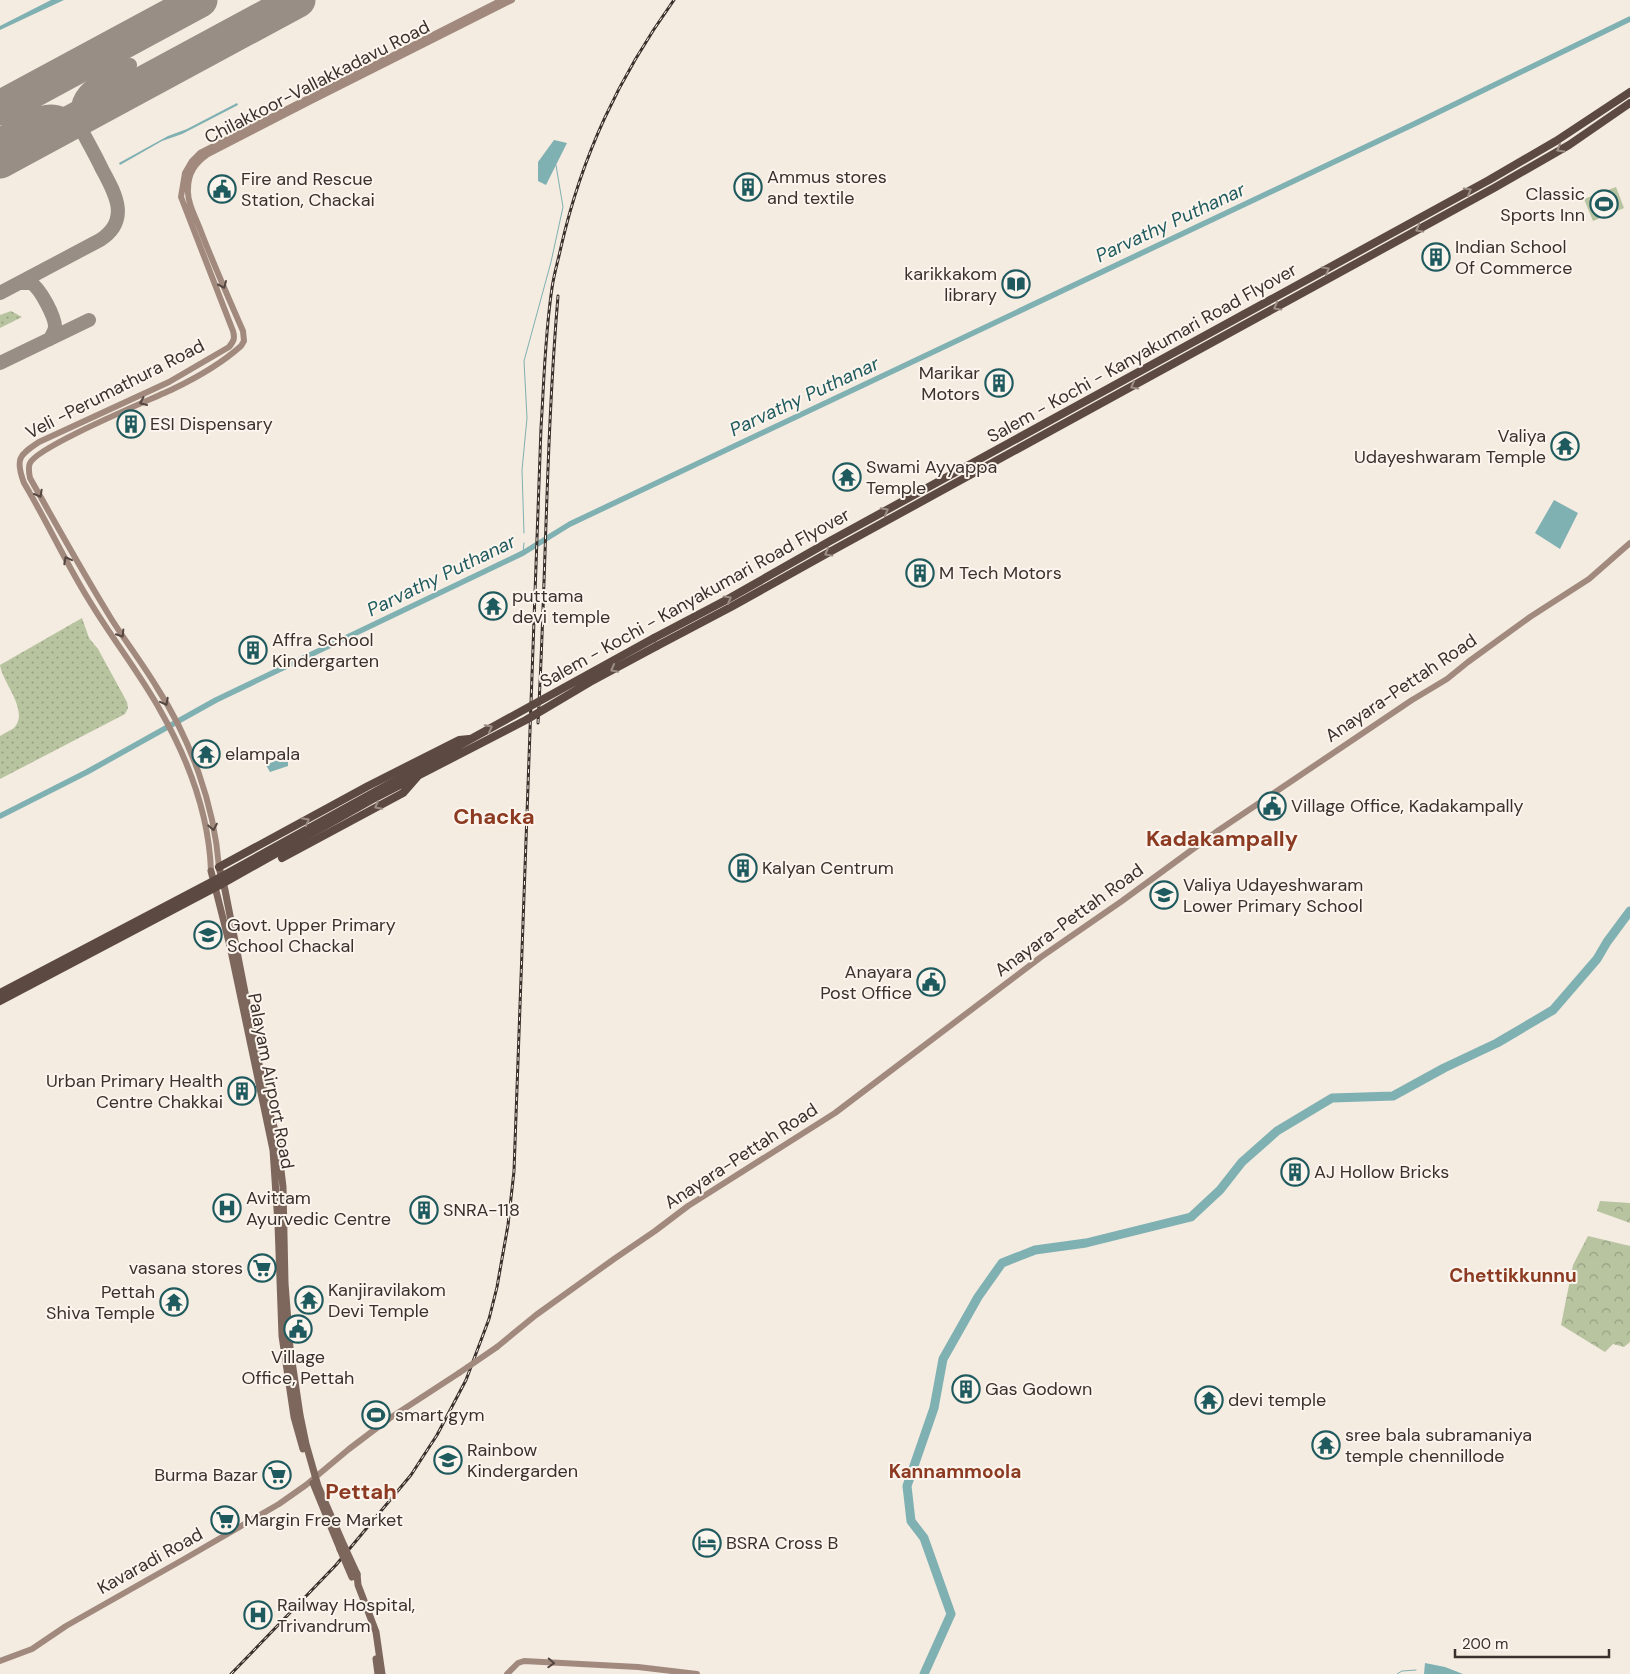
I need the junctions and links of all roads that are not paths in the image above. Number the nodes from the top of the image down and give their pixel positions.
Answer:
1 (502, 0) edge
2 (512, 0) edge
3 (1630, 92) edge
4 (1630, 104) edge
5 (171, 386) junction
6 (1630, 543) edge
7 (655, 642) junction
8 (469, 739) junction
9 (417, 778) junction
10 (282, 858) dead end
11 (215, 869) junction
12 (219, 882) junction
13 (0, 993) edge
14 (0, 1001) edge
15 (329, 1466) joint
16 (314, 1477) junction
17 (343, 1548) junction
18 (355, 1576) junction
19 (0, 1661) edge
20 (378, 1674) edge
21 (382, 1674) edge
22 (507, 1674) edge
23 (697, 1674) edge

1 - 5 main road, Veli -Perumathura Road
2 -> 5 main road, Chilakkoor-Vallakkadavu Road
7 -> 3 highway, Salem - Kochi - Kanyakumari Road Flyover
4 -> 7 highway, Salem - Kochi - Kanyakumari Road Flyover
5 -> 11 main road, Chilakkoor-Vallakkadavu Road
11 -> 5 main road, Veli -Perumathura Road
6 - 15 main road, Anayara-Pettah Road, bridge
8 -> 7 highway, Salem - Kochi - Kanyakumari Road Flyover, bridge
7 -> 9 highway, Salem - Kochi - Kanyakumari Road Flyover, bridge
11 -> 8 highway
8 - 12 highway, Salem - Kochi - Kanyakumari Road Flyover, bridge
9 -> 10 highway
9 - 12 highway, Salem - Kochi - Kanyakumari Road Flyover, bridge
11 - 16 main road, Palayam Airport Road
12 - 13 highway, bridge
12 - 14 highway, bridge
15 - 16 main road, Kavaradi Road
16 - 17 main road, Palayam Airport Road
16 - 17 main road, Palayam Airport Road
16 - 19 main road, Kavaradi Road
17 - 18 main road, bridge
18 - 20 main road
18 - 21 main road
22 -> 23 main road

